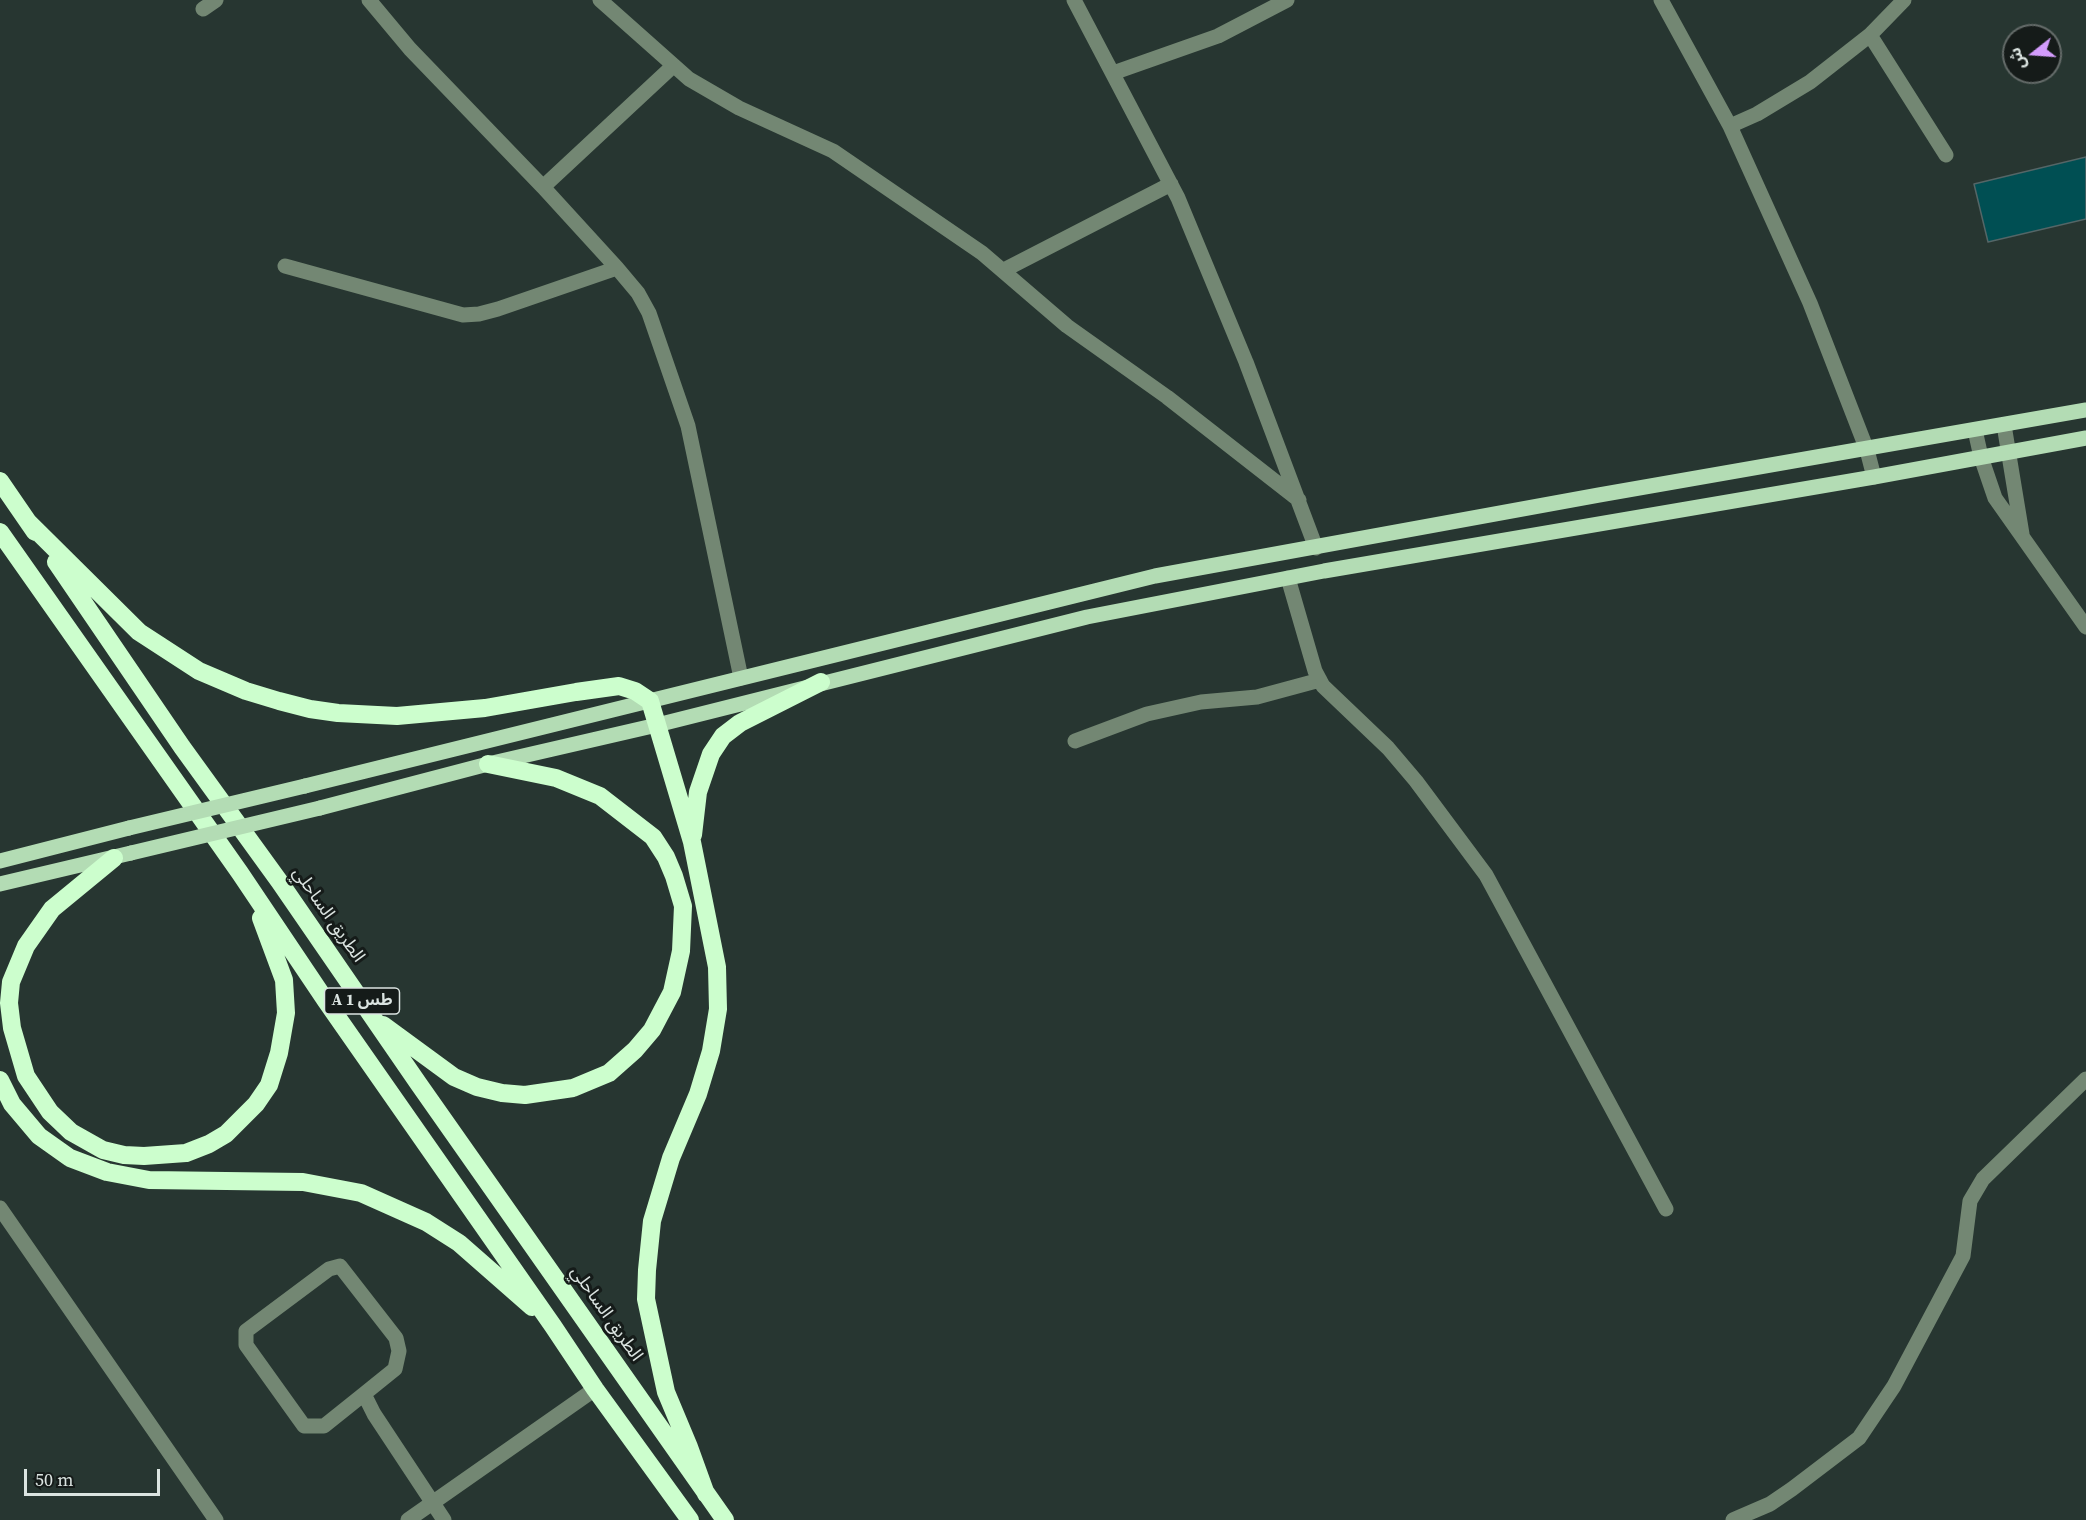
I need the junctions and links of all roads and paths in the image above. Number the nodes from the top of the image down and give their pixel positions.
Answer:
1 (216, 0) edge
2 (369, 0) edge
3 (600, 0) edge
4 (1074, 0) edge
5 (1287, 0) edge
6 (1661, 0) edge
7 (1904, 0) edge
8 (203, 9) dead end
9 (1870, 35) junction
10 (673, 66) junction
11 (1113, 73) junction
12 (1730, 126) junction
13 (1946, 155) dead end
14 (1170, 184) junction
15 (543, 187) junction
16 (285, 266) dead end
17 (617, 268) junction
18 (1004, 270) junction
19 (2086, 410) edge
20 (2004, 425) junction
21 (1975, 430) junction
22 (2086, 438) edge
23 (1867, 450) junction
24 (2009, 452) junction
25 (1981, 457) junction
26 (1874, 477) junction
27 (0, 482) edge
28 (1299, 500) junction
29 (28, 522) junction
30 (0, 532) edge
31 (2023, 537) junction
32 (1316, 548) junction
33 (1288, 578) junction
34 (2086, 627) edge
35 (741, 678) junction
36 (1320, 680) junction
37 (821, 682) junction
38 (650, 701) junction
39 (657, 725) junction
40 (1075, 741) dead end
41 (488, 764) junction
42 (692, 843) junction
43 (123, 856) junction
44 (0, 861) edge
45 (240, 873) junction
46 (0, 884) edge
47 (374, 1020) junction
48 (2086, 1079) edge
49 (0, 1080) edge
50 (0, 1208) edge
51 (1666, 1209) dead end
52 (554, 1326) junction
53 (595, 1389) junction
54 (364, 1394) junction
55 (706, 1494) junction
56 (432, 1503) junction
57 (216, 1520) edge
58 (408, 1520) edge
59 (444, 1520) edge
60 (690, 1520) edge
61 (724, 1520) edge
62 (1733, 1520) edge

1 - 8 street
2 - 15 street
3 - 10 street
4 - 11 street
5 - 11 street
6 - 12 street
7 - 9 street
9 - 12 street
9 - 13 street
10 - 15 street
10 - 18 street
11 - 14 street
12 - 23 street
14 - 18 street
14 - 28 street
15 - 17 street
16 - 17 street
17 - 35 street
18 - 28 street
19 - 20 main road
20 - 21 main road
20 - 24 street
21 - 23 main road
21 - 25 street
22 - 24 main road
23 - 26 street
23 - 32 main road
24 - 25 main road
24 - 31 street
25 - 26 main road
25 - 31 street
26 - 33 main road
27 - 29 highway, الطريق الساحلي / A 1 طس
28 - 32 street
29 - 38 highway
29 - 47 highway, الطريق الساحلي / A 1 طس
30 - 45 highway, A 1 طس
31 - 34 street
32 - 35 main road
33 - 36 street
33 - 37 main road
35 - 38 main road
36 - 40 street
36 - 51 street
37 - 39 main road
37 - 42 highway
38 - 39 highway
38 - 44 main road, bridge
39 - 41 main road
39 - 42 highway
41 - 43 main road, bridge
41 - 47 highway
42 - 55 highway
43 - 45 highway
43 - 46 main road
45 - 52 highway, A 1 طس
47 - 55 highway, الطريق الساحلي / A 1 طس
48 - 62 street
49 - 52 highway
50 - 57 street
52 - 53 highway, A 1 طس
53 - 56 street
53 - 60 highway, A 1 طس
54 - 54 street
54 - 56 street
55 - 61 highway, الطريق الساحلي / A 1 طس
56 - 58 street
56 - 59 street

